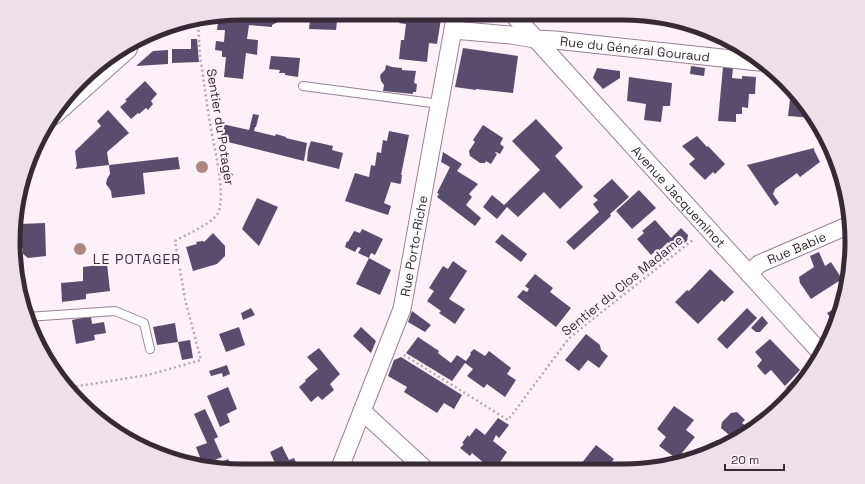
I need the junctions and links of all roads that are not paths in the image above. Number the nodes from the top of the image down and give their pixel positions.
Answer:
1 (455, 20) edge
2 (518, 20) edge
3 (453, 30) junction
4 (535, 39) junction
5 (752, 61) edge
6 (303, 86) dead end
7 (440, 104) junction
8 (845, 227) edge
9 (749, 274) junction
10 (33, 316) edge
11 (150, 349) dead end
12 (817, 349) edge
13 (362, 411) junction
14 (341, 464) edge
15 (419, 464) edge

1 - 3 street, Rue Porto-Riche
2 - 4 street, Avenue Jacqueminot
3 - 4 street
3 - 7 street, Rue Porto-Riche
4 - 5 street, Rue du Général Gouraud
4 - 9 street, Avenue Jacqueminot
6 - 7 lane
7 - 13 street, Rue Porto-Riche
8 - 9 street, Rue Babie
9 - 12 street, Avenue Jacqueminot
10 - 11 lane
13 - 14 street, Rue Porto-Riche
13 - 15 street

